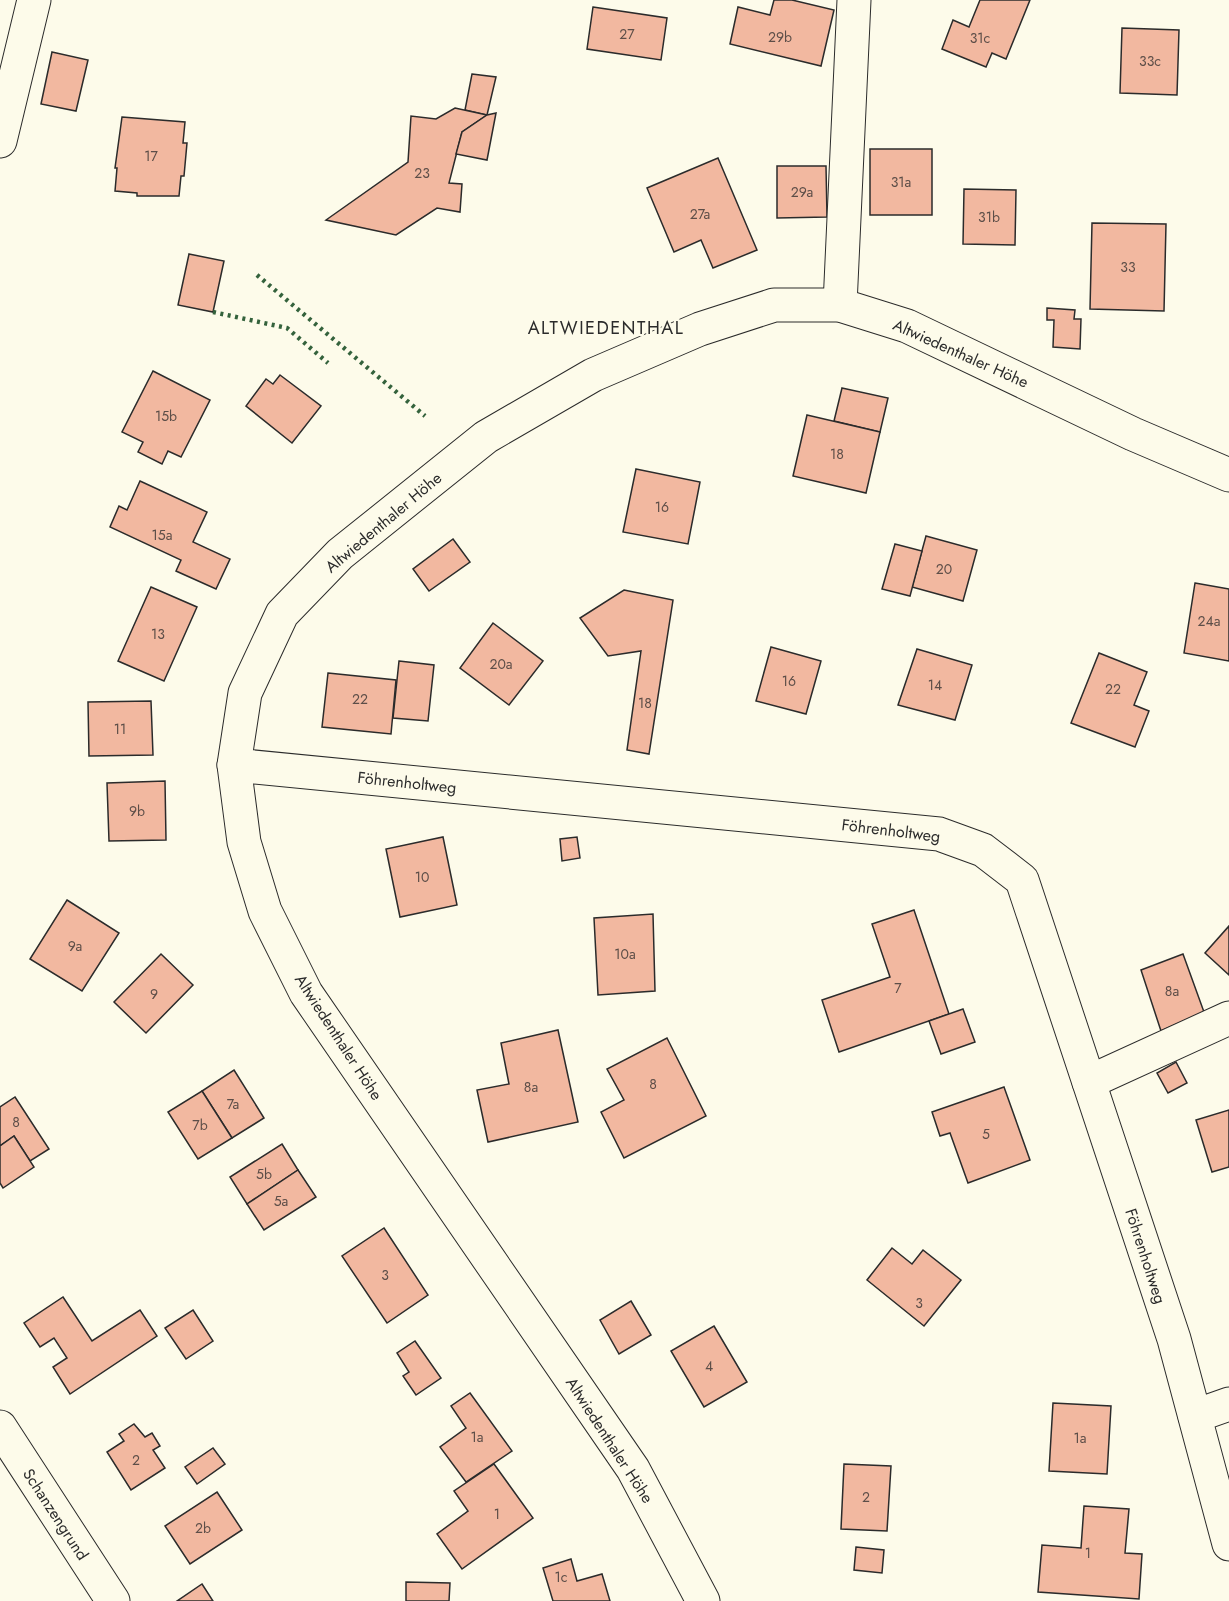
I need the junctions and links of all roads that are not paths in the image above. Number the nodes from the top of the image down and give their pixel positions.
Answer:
1 (34, 0) edge
2 (854, 0) edge
3 (0, 141) edge
4 (840, 305) junction
5 (1229, 475) edge
6 (234, 765) junction
7 (1229, 1018) edge
8 (1089, 1082) junction
9 (1229, 1404) edge
10 (1195, 1416) junction
11 (0, 1427) edge
12 (1229, 1544) edge
13 (112, 1601) edge
14 (703, 1601) edge

1 - 3 street
2 - 4 street
4 - 5 street, Altwiedenthaler Höhe
4 - 6 street, Altwiedenthaler Höhe
6 - 8 street, Föhrenholtweg
6 - 14 street, Altwiedenthaler Höhe
7 - 8 street
8 - 10 street, Föhrenholtweg
9 - 10 street
10 - 12 street, Föhrenholtweg
11 - 13 street, Schanzengrund

